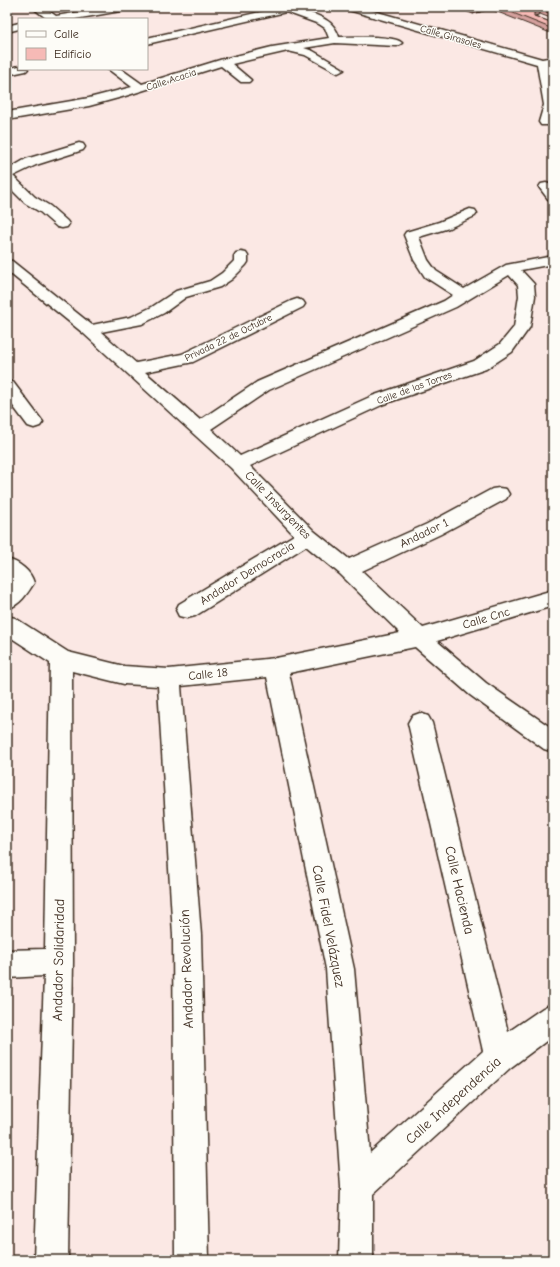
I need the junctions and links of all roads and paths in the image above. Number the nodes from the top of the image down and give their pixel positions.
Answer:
1 (37, 7) edge
2 (126, 7) edge
3 (304, 7) edge
4 (349, 7) edge
5 (285, 8) edge
6 (52, 18) edge
7 (64, 18) edge
8 (18, 26) edge
9 (7, 29) edge
10 (335, 40) junction
11 (148, 41) edge
12 (398, 43) dead end
13 (289, 47) junction
14 (548, 61) edge
15 (223, 62) junction
16 (18, 70) edge
17 (115, 70) edge
18 (338, 70) dead end
19 (7, 72) edge
20 (244, 80) dead end
21 (141, 88) junction
22 (549, 114) edge
23 (7, 116) edge
24 (79, 147) dead end
25 (7, 176) edge
26 (470, 214) dead end
27 (62, 224) dead end
28 (241, 256) dead end
29 (553, 260) edge
30 (7, 264) edge
31 (511, 268) junction
32 (464, 294) junction
33 (297, 304) dead end
34 (89, 330) junction
35 (133, 369) junction
36 (7, 386) edge
37 (34, 422) dead end
38 (199, 428) junction
39 (238, 464) junction
40 (499, 494) dead end
41 (307, 536) junction
42 (7, 566) edge
43 (347, 569) junction
44 (553, 598) edge
45 (7, 601) edge
46 (187, 610) dead end
47 (7, 624) edge
48 (419, 638) junction
49 (62, 659) junction
50 (276, 667) junction
51 (169, 678) junction
52 (420, 723) dead end
53 (553, 742) edge
54 (59, 962) junction
55 (7, 964) edge
56 (553, 1018) edge
57 (499, 1057) junction
58 (357, 1187) junction
59 (51, 1260) edge
60 (192, 1260) edge
61 (356, 1260) edge

1 - 6 street
2 - 7 street
3 - 5 street
4 - 14 street, Calle Girasoles
5 - 10 street
5 - 11 street
8 - 9 street
10 - 12 street, Calle Acacia
10 - 13 street, Calle Acacia
13 - 15 street, Calle Acacia
13 - 18 street
14 - 22 street
15 - 20 street
15 - 21 street, Calle Acacia
16 - 19 street
17 - 21 street
21 - 23 street, Calle Acacia
24 - 25 street
25 - 27 street
26 - 32 street
28 - 34 street
29 - 31 street
30 - 34 street, Calle Insurgentes
31 - 32 street
31 - 39 street, Calle de las Torres
32 - 38 street
33 - 35 street, Privada 22 de Octubre
34 - 35 street, Calle Insurgentes
35 - 38 street, Calle Insurgentes
36 - 37 street
38 - 39 street, Calle Insurgentes
39 - 41 street, Calle Insurgentes
40 - 43 street, Andador 1
41 - 43 street, Calle Insurgentes
41 - 46 street, Andador Democracia
42 - 45 street
43 - 48 street, Calle Insurgentes
44 - 48 street, Calle Cnc
47 - 49 street, Calle 18
48 - 50 street, Calle 18
48 - 53 street, Calle Insurgentes
49 - 51 street, Calle 18
49 - 54 street, Andador Solidaridad
50 - 51 street, Calle 18
50 - 58 street, Calle Fidel Velázquez
51 - 60 street, Andador Revolución
52 - 57 street, Calle Hacienda
54 - 55 street
54 - 59 street, Andador Solidaridad
56 - 57 street, Calle Independencia
57 - 58 street, Calle Independencia
58 - 61 street, Calle Fidel Velázquez

